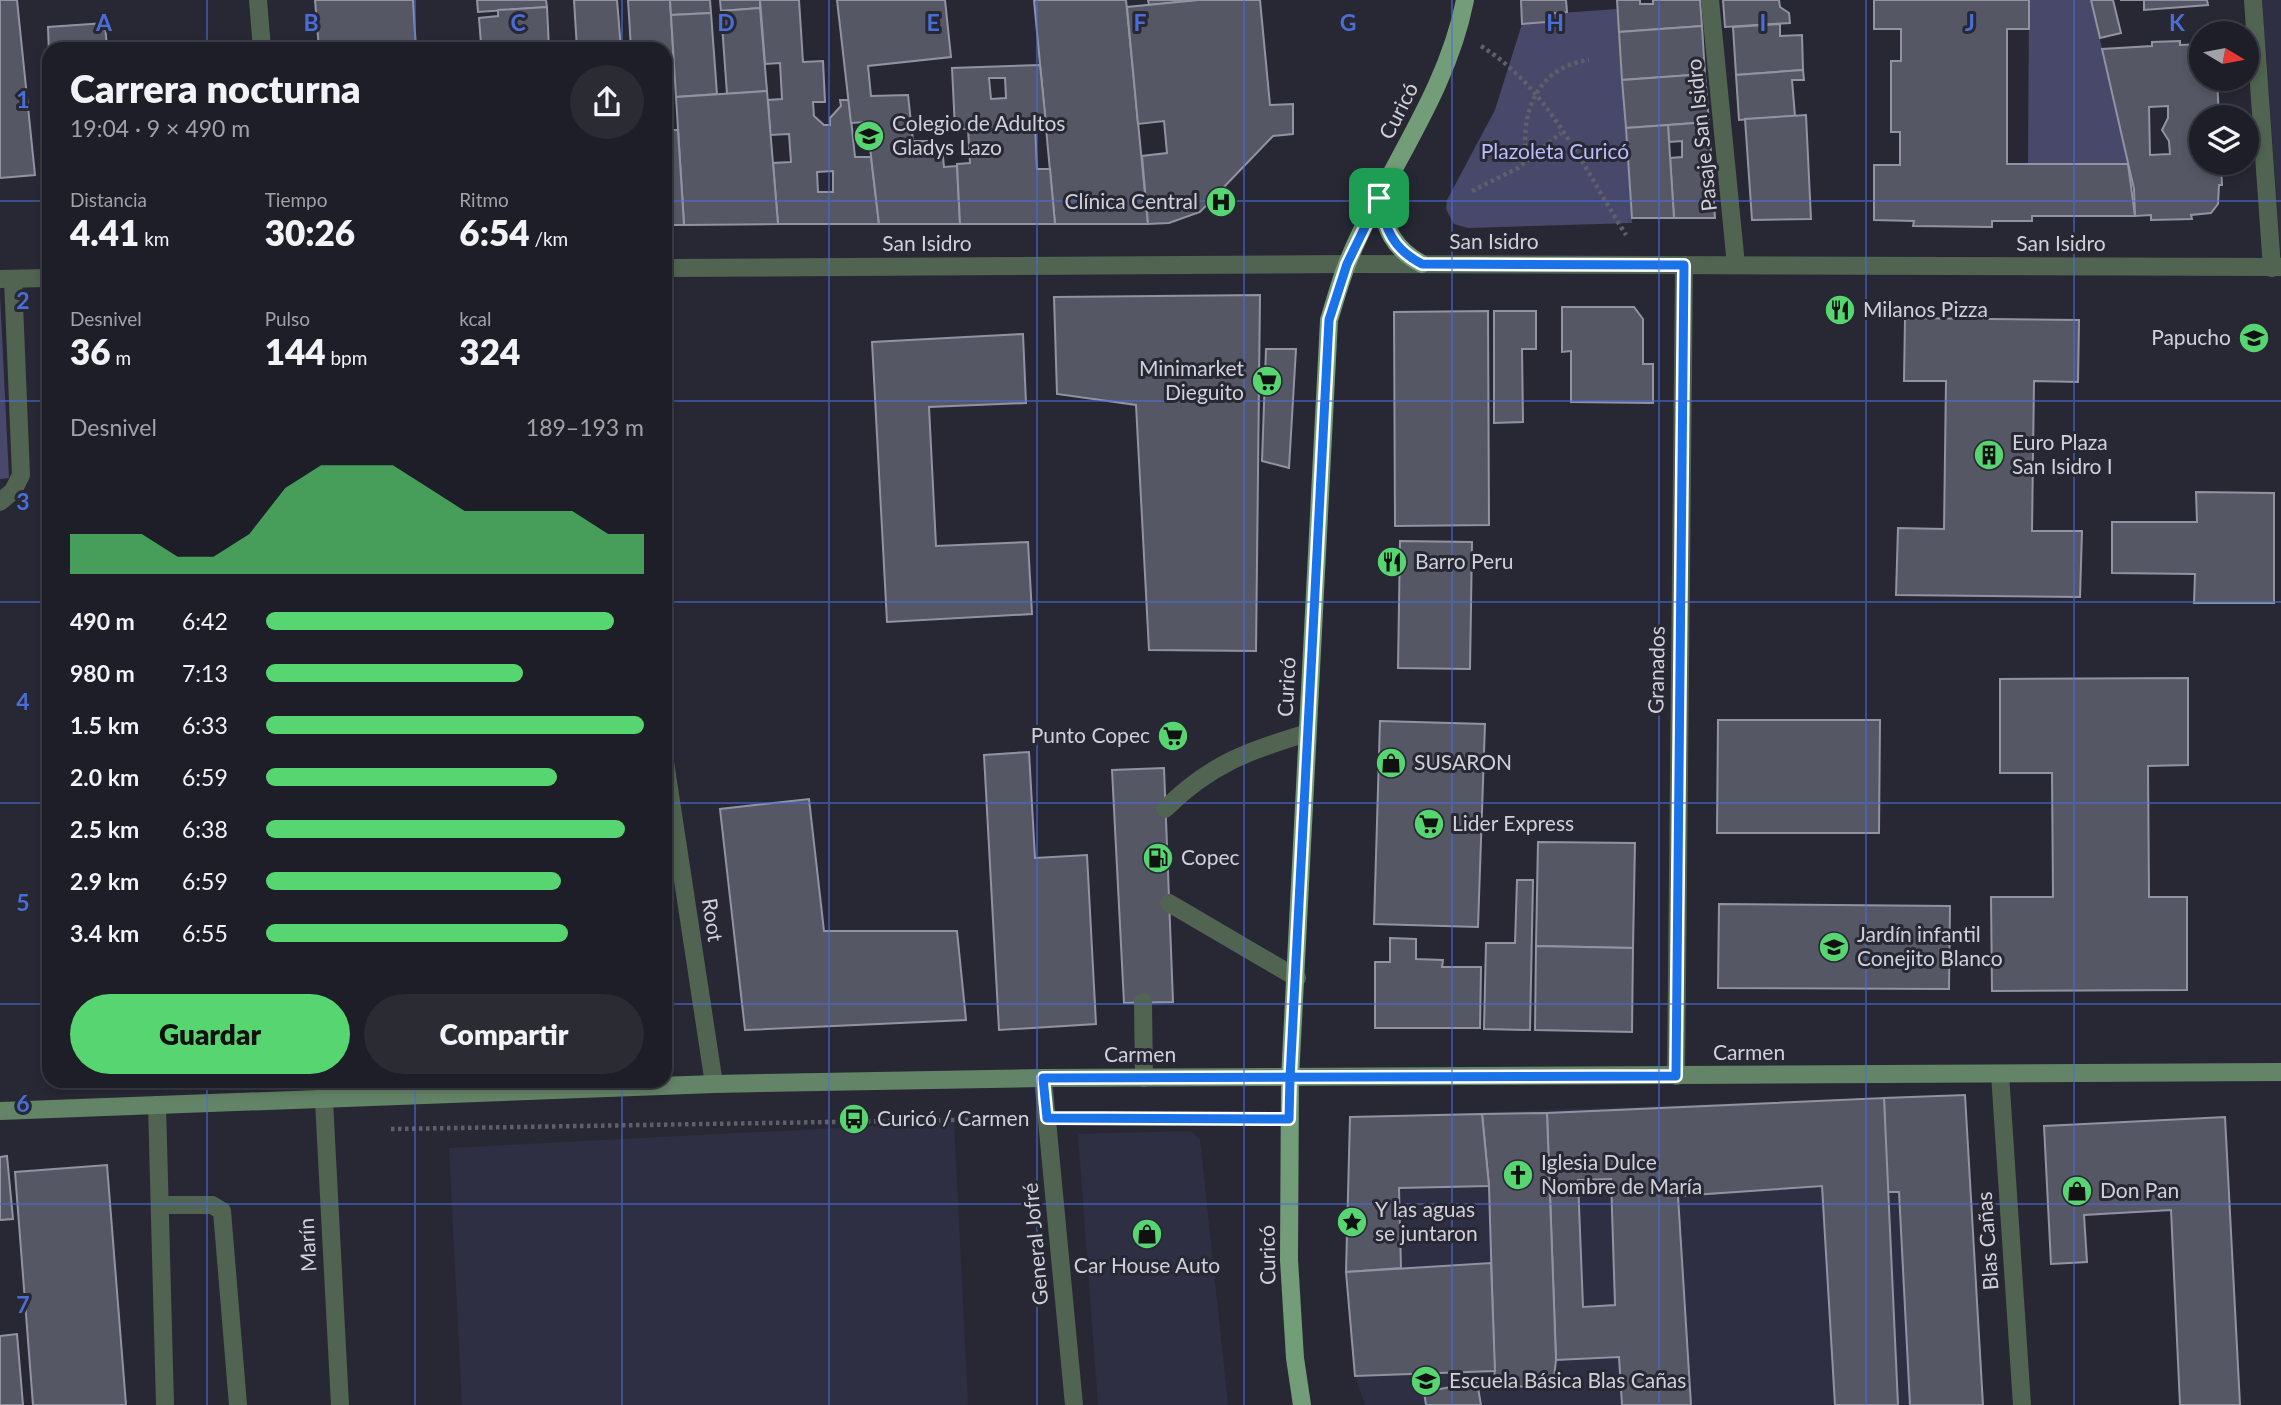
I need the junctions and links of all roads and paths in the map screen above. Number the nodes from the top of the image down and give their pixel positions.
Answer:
1 (258, 0) edge
2 (1465, 0) edge
3 (1710, 0) edge
4 (2253, 0) edge
5 (1456, 32) junction
6 (261, 42) edge
7 (1589, 60) dead end
8 (1535, 93) junction
9 (1561, 133) junction
10 (1527, 161) junction
11 (1472, 191) dead end
12 (1379, 198) junction
13 (1347, 264) junction
14 (1422, 264) junction
15 (1645, 265) junction
16 (1684, 265) junction
17 (1737, 265) junction
18 (2276, 267) edge
19 (672, 268) edge
20 (42, 278) edge
21 (6, 279) edge
22 (0, 502) edge
23 (1307, 733) junction
24 (672, 808) edge
25 (1165, 809) dead end
26 (1169, 903) dead end
27 (1297, 978) junction
28 (1143, 1002) dead end
29 (2281, 1072) edge
30 (2000, 1074) junction
31 (1676, 1076) junction
32 (1043, 1078) junction
33 (1144, 1078) junction
34 (1290, 1078) junction
35 (714, 1084) junction
36 (672, 1085) edge
37 (401, 1088) edge
38 (323, 1089) edge
39 (157, 1105) junction
40 (0, 1111) edge
41 (1047, 1118) junction
42 (1289, 1119) junction
43 (380, 1130) dead end
44 (160, 1205) junction
45 (165, 1405) edge
46 (238, 1405) edge
47 (340, 1405) edge
48 (1074, 1405) edge
49 (1301, 1405) edge
50 (2022, 1405) edge

1 - 6 street
2 - 5 main road, Curicó
3 - 17 street, Pasaje San Isidro
4 - 18 street
5 - 8 path
5 - 12 main road, Curicó
7 - 8 path
8 - 9 path
8 - 10 path
9 - 10 path
9 - 15 path
10 - 11 path
12 - 13 main road, Curicó
12 - 14 main road
13 - 14 street, San Isidro
13 - 19 street, San Isidro
13 - 23 main road, Curicó
14 - 15 street, San Isidro
15 - 16 street, San Isidro
16 - 17 street, San Isidro
16 - 31 street, Granados
17 - 18 street, San Isidro
20 - 21 street
21 - 22 street
23 - 25 street
23 - 27 main road, Curicó
24 - 35 street, Root
26 - 27 street
27 - 34 main road, Curicó
28 - 33 street
29 - 30 main road, Carmen
30 - 31 main road, Carmen
30 - 50 street, Blas Cañas
31 - 34 main road, Carmen
32 - 33 main road, Carmen
32 - 35 main road, Carmen
32 - 41 street, General Jofré
33 - 34 main road, Carmen
34 - 42 main road, Curicó
35 - 36 main road, Carmen
37 - 38 main road, Carmen
38 - 39 main road, Carmen
38 - 47 street, Marín
39 - 40 main road, Carmen
39 - 44 street
41 - 42 path
41 - 43 path
41 - 48 street, General Jofré
42 - 49 main road, Curicó
44 - 45 street
44 - 46 street

